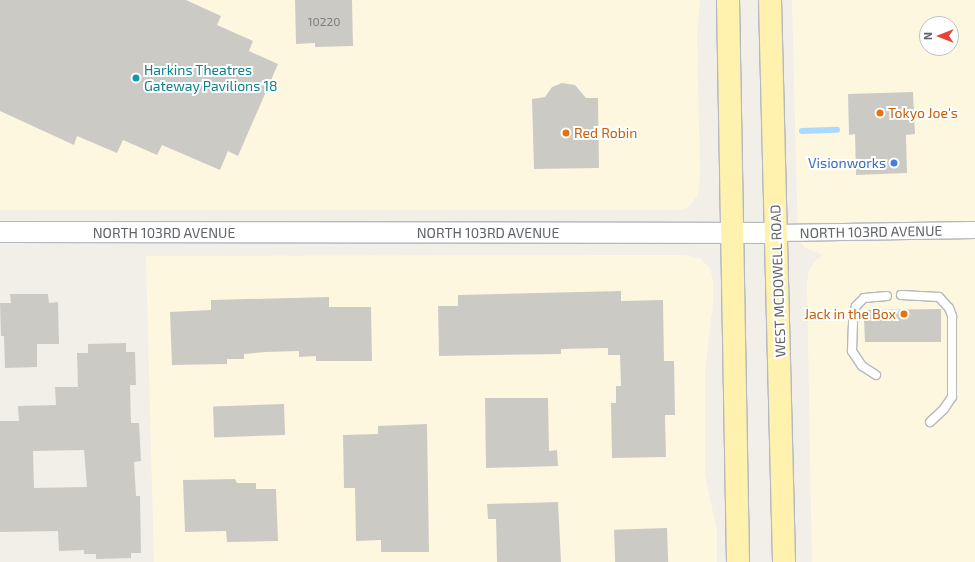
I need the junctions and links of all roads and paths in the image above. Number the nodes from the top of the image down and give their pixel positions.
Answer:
1 (728, 0) edge
2 (762, 0) edge
3 (770, 0) edge
4 (771, 31) junction
5 (975, 230) edge
6 (0, 232) edge
7 (777, 233) junction
8 (734, 234) junction
9 (901, 295) dead end
10 (887, 296) dead end
11 (876, 375) dead end
12 (930, 422) dead end
13 (738, 562) edge
14 (784, 562) edge

1 - 8 main road
2 - 4 main road
3 - 4 main road, WEST MCDOWELL ROAD
4 - 7 main road, WEST MCDOWELL ROAD
5 - 7 street, NORTH 103RD AVENUE
6 - 8 street, NORTH 103RD AVENUE
7 - 8 street, NORTH 103RD AVENUE
7 - 14 main road, WEST MCDOWELL ROAD
8 - 13 main road
9 - 12 lane
10 - 11 lane

